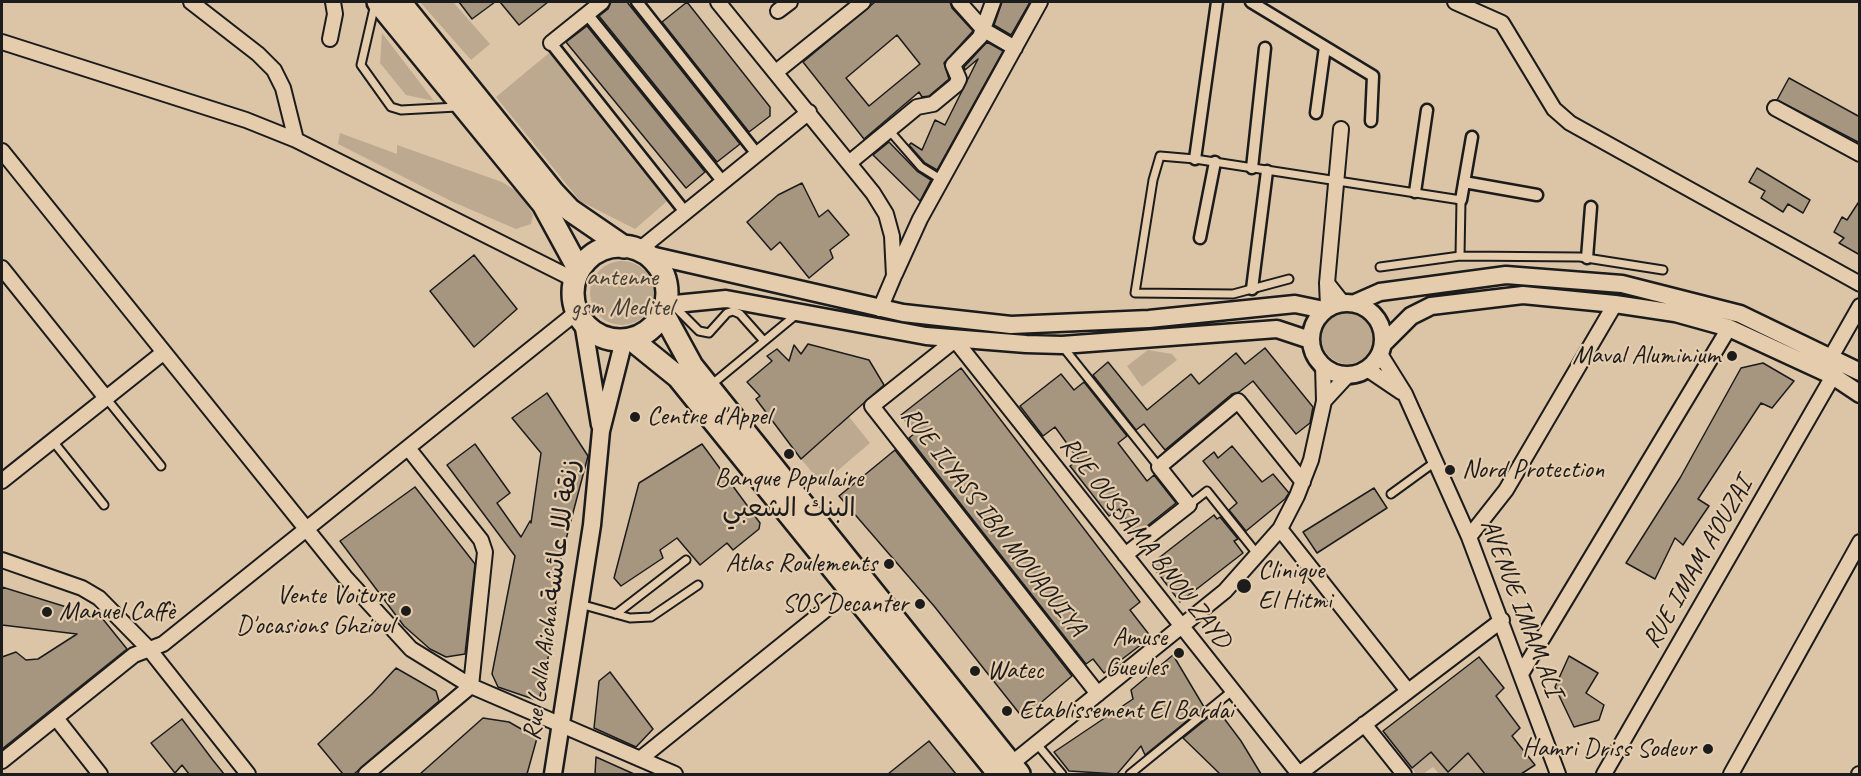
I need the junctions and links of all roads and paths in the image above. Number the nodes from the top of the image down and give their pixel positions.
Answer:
1 (191, 2) edge
2 (333, 2) edge
3 (377, 2) edge
4 (400, 2) edge
5 (602, 2) edge
6 (637, 2) edge
7 (718, 2) edge
8 (790, 2) edge
9 (863, 2) edge
10 (959, 2) edge
11 (993, 2) edge
12 (1040, 2) edge
13 (1217, 2) edge
14 (1251, 2) edge
15 (1455, 2) edge
16 (778, 11) dead end
17 (587, 14) junction
18 (984, 30) junction
19 (330, 39) dead end
20 (2, 42) edge
21 (551, 43) joint
22 (1325, 46) junction
23 (1015, 48) junction
24 (1265, 48) dead end
25 (776, 72) junction
26 (463, 107) junction
27 (1775, 108) dead end
28 (1427, 110) dead end
29 (808, 112) junction
30 (1316, 113) dead end
31 (1371, 121) dead end
32 (887, 129) junction
33 (1341, 129) dead end
34 (1472, 137) dead end
35 (296, 140) junction
36 (2, 151) edge
37 (758, 154) junction
38 (1860, 154) edge
39 (1195, 159) junction
40 (1215, 162) junction
41 (849, 163) junction
42 (1252, 168) junction
43 (1267, 171) junction
44 (1336, 179) junction
45 (942, 180) junction
46 (723, 182) junction
47 (1464, 182) junction
48 (1415, 192) junction
49 (1536, 195) dead end
50 (1461, 200) junction
51 (1591, 207) dead end
52 (685, 212) junction
53 (1200, 238) dead end
54 (636, 250) junction
55 (1460, 256) junction
56 (1587, 258) junction
57 (1380, 267) dead end
58 (2, 268) edge
59 (1663, 270) dead end
60 (577, 275) junction
61 (894, 276) junction
62 (1289, 279) dead end
63 (1860, 284) edge
64 (1252, 289) junction
65 (1615, 304) junction
66 (1337, 305) junction
67 (726, 306) junction
68 (1860, 306) edge
69 (667, 307) junction
70 (880, 309) junction
71 (799, 313) junction
72 (580, 317) junction
73 (1729, 328) junction
74 (1310, 339) junction
75 (628, 340) junction
76 (955, 340) junction
77 (764, 341) junction
78 (1062, 345) junction
79 (1381, 349) junction
80 (164, 352) junction
81 (1831, 357) junction
82 (1323, 366) junction
83 (1367, 369) junction
84 (1860, 372) edge
85 (1348, 375) junction
86 (1833, 376) junction
87 (709, 386) junction
88 (1406, 394) junction
89 (1860, 394) edge
90 (106, 398) junction
91 (1324, 401) junction
92 (601, 431) junction
93 (52, 440) junction
94 (408, 448) junction
95 (1435, 462) junction
96 (161, 466) dead end
97 (1159, 467) junction
98 (2, 479) edge
99 (1303, 482) junction
100 (1391, 494) dead end
101 (104, 505) dead end
102 (1189, 505) junction
103 (306, 528) junction
104 (1280, 529) junction
105 (1469, 537) junction
106 (1860, 542) edge
107 (1125, 555) junction
108 (1258, 555) junction
109 (2, 560) edge
110 (686, 560) dead end
111 (698, 585) dead end
112 (850, 590) junction
113 (580, 604) junction
114 (616, 614) junction
115 (1502, 620) junction
116 (1181, 627) junction
117 (149, 649) junction
118 (1521, 674) junction
119 (471, 686) junction
120 (1408, 690) junction
121 (1232, 691) junction
122 (1098, 694) junction
123 (56, 718) junction
124 (1364, 724) junction
125 (561, 727) junction
126 (1036, 743) junction
127 (640, 759) junction
128 (2, 762) edge
129 (1010, 771) edge
130 (667, 773) edge
131 (1560, 773) edge
132 (100, 774) edge
133 (247, 774) edge
134 (366, 774) edge
135 (554, 774) edge
136 (1062, 774) edge
137 (1130, 774) edge
138 (1299, 774) edge
139 (1404, 774) edge
140 (1604, 774) edge
141 (1731, 774) edge

1 - 35 street
2 - 19 street
3 - 26 main road
3 - 26 lane
4 - 54 main road
5 - 17 street
6 - 37 street
7 - 25 street
8 - 16 street
9 - 25 street
10 - 18 street
11 - 18 street
12 - 23 street
13 - 39 street
14 - 22 street
15 - 63 street
17 - 21 street
17 - 46 street
18 - 23 street
18 - 32 street
20 - 35 street
21 - 52 street
22 - 30 street
22 - 31 street
23 - 45 street
24 - 42 street
25 - 29 street
26 - 60 main road
27 - 38 street
28 - 48 street
29 - 37 street
29 - 41 street
32 - 41 street
32 - 45 lane
33 - 44 street
34 - 47 street
35 - 60 street
36 - 80 street
37 - 46 street
39 - 40 lane
39 - 64 lane
40 - 42 lane
40 - 53 street
41 - 61 street
42 - 43 lane
43 - 44 lane
43 - 64 street
44 - 48 lane
44 - 66 street
45 - 61 street
46 - 52 street
47 - 49 street
47 - 50 street
48 - 50 lane
50 - 55 lane
51 - 56 street
52 - 54 street
54 - 60 main road
54 - 69 main road
54 - 70 street
55 - 56 lane
55 - 57 lane
56 - 59 lane
58 - 90 street
60 - 72 main road
61 - 70 street
62 - 64 lane
65 - 73 street
65 - 79 street
65 - 105 street
66 - 70 street
66 - 74 street
66 - 79 street
66 - 81 street
67 - 69 street
67 - 69 lane
67 - 71 street
67 - 77 lane
68 - 81 street
69 - 75 main road
69 - 87 main road
71 - 76 street
71 - 77 lane
72 - 75 main road
72 - 92 street, Rue Lalla Aicha زنقة للا عائشة
72 - 94 street
73 - 86 street
73 - 118 street
74 - 78 street
74 - 82 street
75 - 92 street, Rue Lalla Aicha زنقة للا عائشة
75 - 112 main road
76 - 78 street
76 - 107 street, RUE OUSSAMA BNOU ZAYD
76 - 122 street, RUE ILYASS IBN MOUAOUIYA
77 - 87 lane
78 - 97 lane
79 - 83 street
79 - 88 street, AVENUE IMAM ALI
80 - 90 street
80 - 103 street
81 - 84 street
82 - 85 street
82 - 91 street
83 - 85 street
83 - 88 street
85 - 91 street
86 - 89 street
86 - 140 street, RUE IMAM A'OUZAI
87 - 129 main road
88 - 95 street, AVENUE IMAM ALI
90 - 93 street
90 - 96 lane
91 - 99 street
92 - 113 street, Rue Lalla Aicha زنقة للا عائشة
93 - 98 street
93 - 101 lane
94 - 103 street
94 - 119 street
95 - 100 lane
95 - 105 street, AVENUE IMAM ALI
97 - 99 street
97 - 102 street
99 - 104 street
102 - 107 street
102 - 108 lane
103 - 117 street
103 - 119 street
104 - 108 street
104 - 120 street
105 - 115 street, AVENUE IMAM ALI
106 - 141 street
107 - 116 street, RUE OUSSAMA BNOU ZAYD
108 - 116 street
109 - 117 street
110 - 114 lane
111 - 114 lane
112 - 127 street
112 - 129 main road
113 - 114 lane
113 - 125 street, Rue Lalla Aicha زنقة للا عائشة
115 - 118 street, AVENUE IMAM ALI
115 - 120 street
116 - 121 street, RUE OUSSAMA BNOU ZAYD
116 - 122 street
117 - 123 street
117 - 133 street
118 - 131 street, AVENUE IMAM ALI
119 - 125 street
119 - 134 street
120 - 124 street
121 - 137 lane
121 - 138 street, RUE OUSSAMA BNOU ZAYD
122 - 126 street
123 - 128 street
123 - 132 street
124 - 138 street
124 - 139 street
125 - 127 street
125 - 135 street, Rue Lalla Aicha زنقة للا عائشة
126 - 129 street
126 - 136 lane
127 - 130 street

